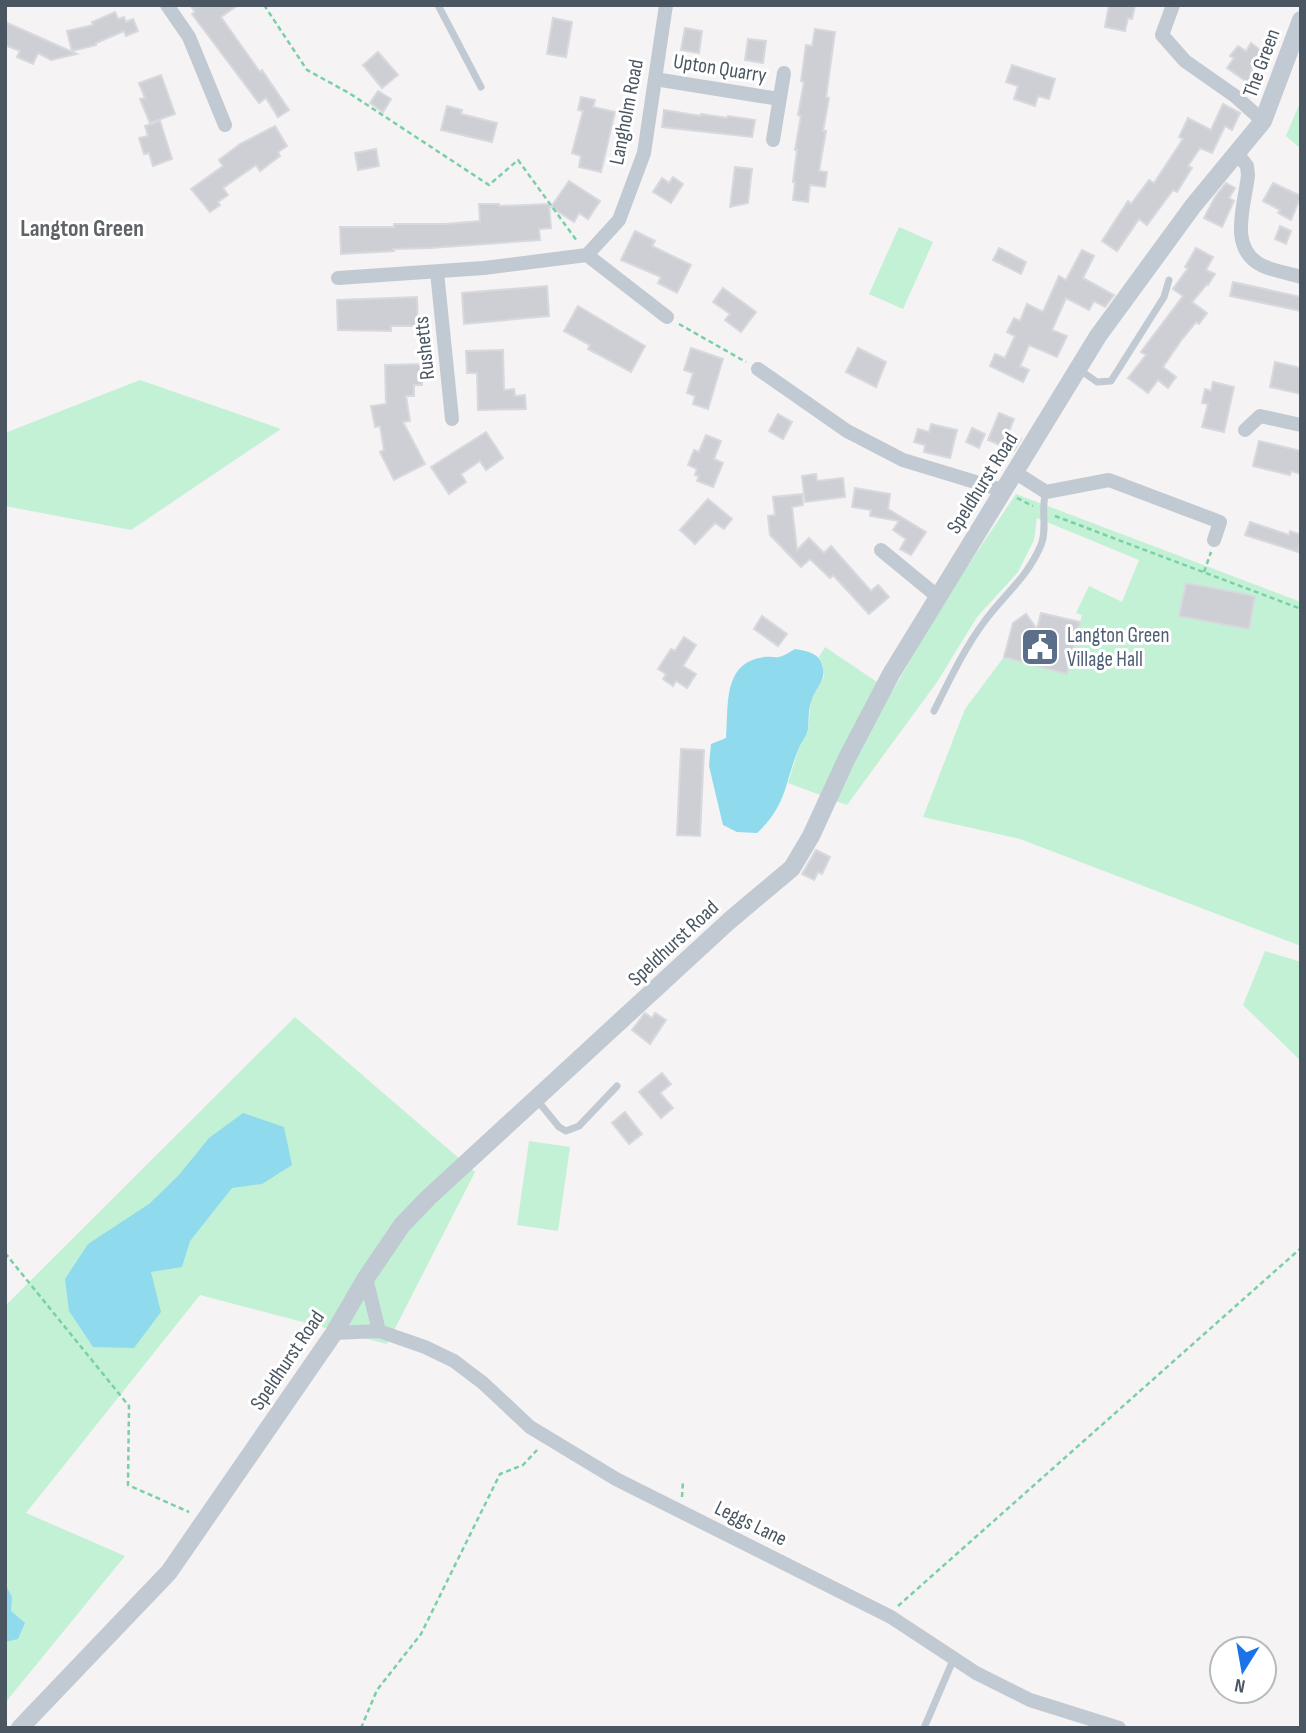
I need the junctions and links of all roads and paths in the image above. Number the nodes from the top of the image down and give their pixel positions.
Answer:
1 (167, 5) edge
2 (264, 5) edge
3 (438, 5) edge
4 (666, 5) edge
5 (1173, 5) edge
6 (1301, 20) edge
7 (784, 73) dead end
8 (655, 79) junction
9 (481, 87) dead end
10 (779, 99) junction
11 (1263, 121) junction
12 (225, 125) dead end
13 (773, 140) dead end
14 (1237, 153) junction
15 (587, 255) junction
16 (437, 272) junction
17 (1301, 277) edge
18 (338, 278) dead end
19 (1169, 279) dead end
20 (667, 317) joint
21 (758, 369) joint
22 (1079, 369) junction
23 (452, 419) dead end
24 (1301, 425) edge
25 (1245, 430) dead end
26 (1016, 473) junction
27 (1005, 491) junction
28 (1046, 492) junction
29 (1044, 512) junction
30 (1214, 540) joint
31 (881, 550) dead end
32 (1204, 572) junction
33 (937, 596) junction
34 (1301, 609) edge
35 (934, 711) dead end
36 (617, 1086) dead end
37 (537, 1100) junction
38 (1301, 1248) edge
39 (5, 1253) edge
40 (366, 1278) junction
41 (379, 1331) junction
42 (334, 1333) junction
43 (544, 1436) junction
44 (206, 1519) junction
45 (891, 1617) junction
46 (954, 1658) junction
47 (20, 1728) edge
48 (361, 1728) edge
49 (924, 1728) edge
50 (1119, 1728) edge

1 - 12 street
2 - 15 path
3 - 9 lane
4 - 8 street, Langholm Road
5 - 11 street
6 - 11 street, The Green
7 - 10 street, Upton Quarry
8 - 10 street, Upton Quarry
8 - 15 street, Langholm Road
10 - 13 street, Upton Quarry
11 - 14 street, Speldhurst Road
14 - 17 street
14 - 22 street, Speldhurst Road
15 - 16 street
15 - 20 street
16 - 18 street
16 - 23 street, Rushetts
19 - 22 lane
20 - 21 path
21 - 27 street
22 - 26 street, Speldhurst Road
24 - 25 street
26 - 27 street, Speldhurst Road
26 - 28 street
27 - 29 path
27 - 33 street, Speldhurst Road
28 - 29 lane
28 - 30 street
29 - 32 path
29 - 35 lane
30 - 32 path
31 - 33 street
32 - 34 path
33 - 37 street, Speldhurst Road
36 - 37 lane
37 - 40 street, Speldhurst Road
38 - 45 path
39 - 44 path
40 - 41 street
40 - 42 street, Speldhurst Road
41 - 42 street, Leggs Lane
41 - 43 street, Leggs Lane
42 - 44 street, Speldhurst Road
43 - 45 street, Leggs Lane
43 - 48 path
44 - 47 street, Speldhurst Road
45 - 46 street, Leggs Lane
46 - 49 lane
46 - 50 street, Leggs Lane

